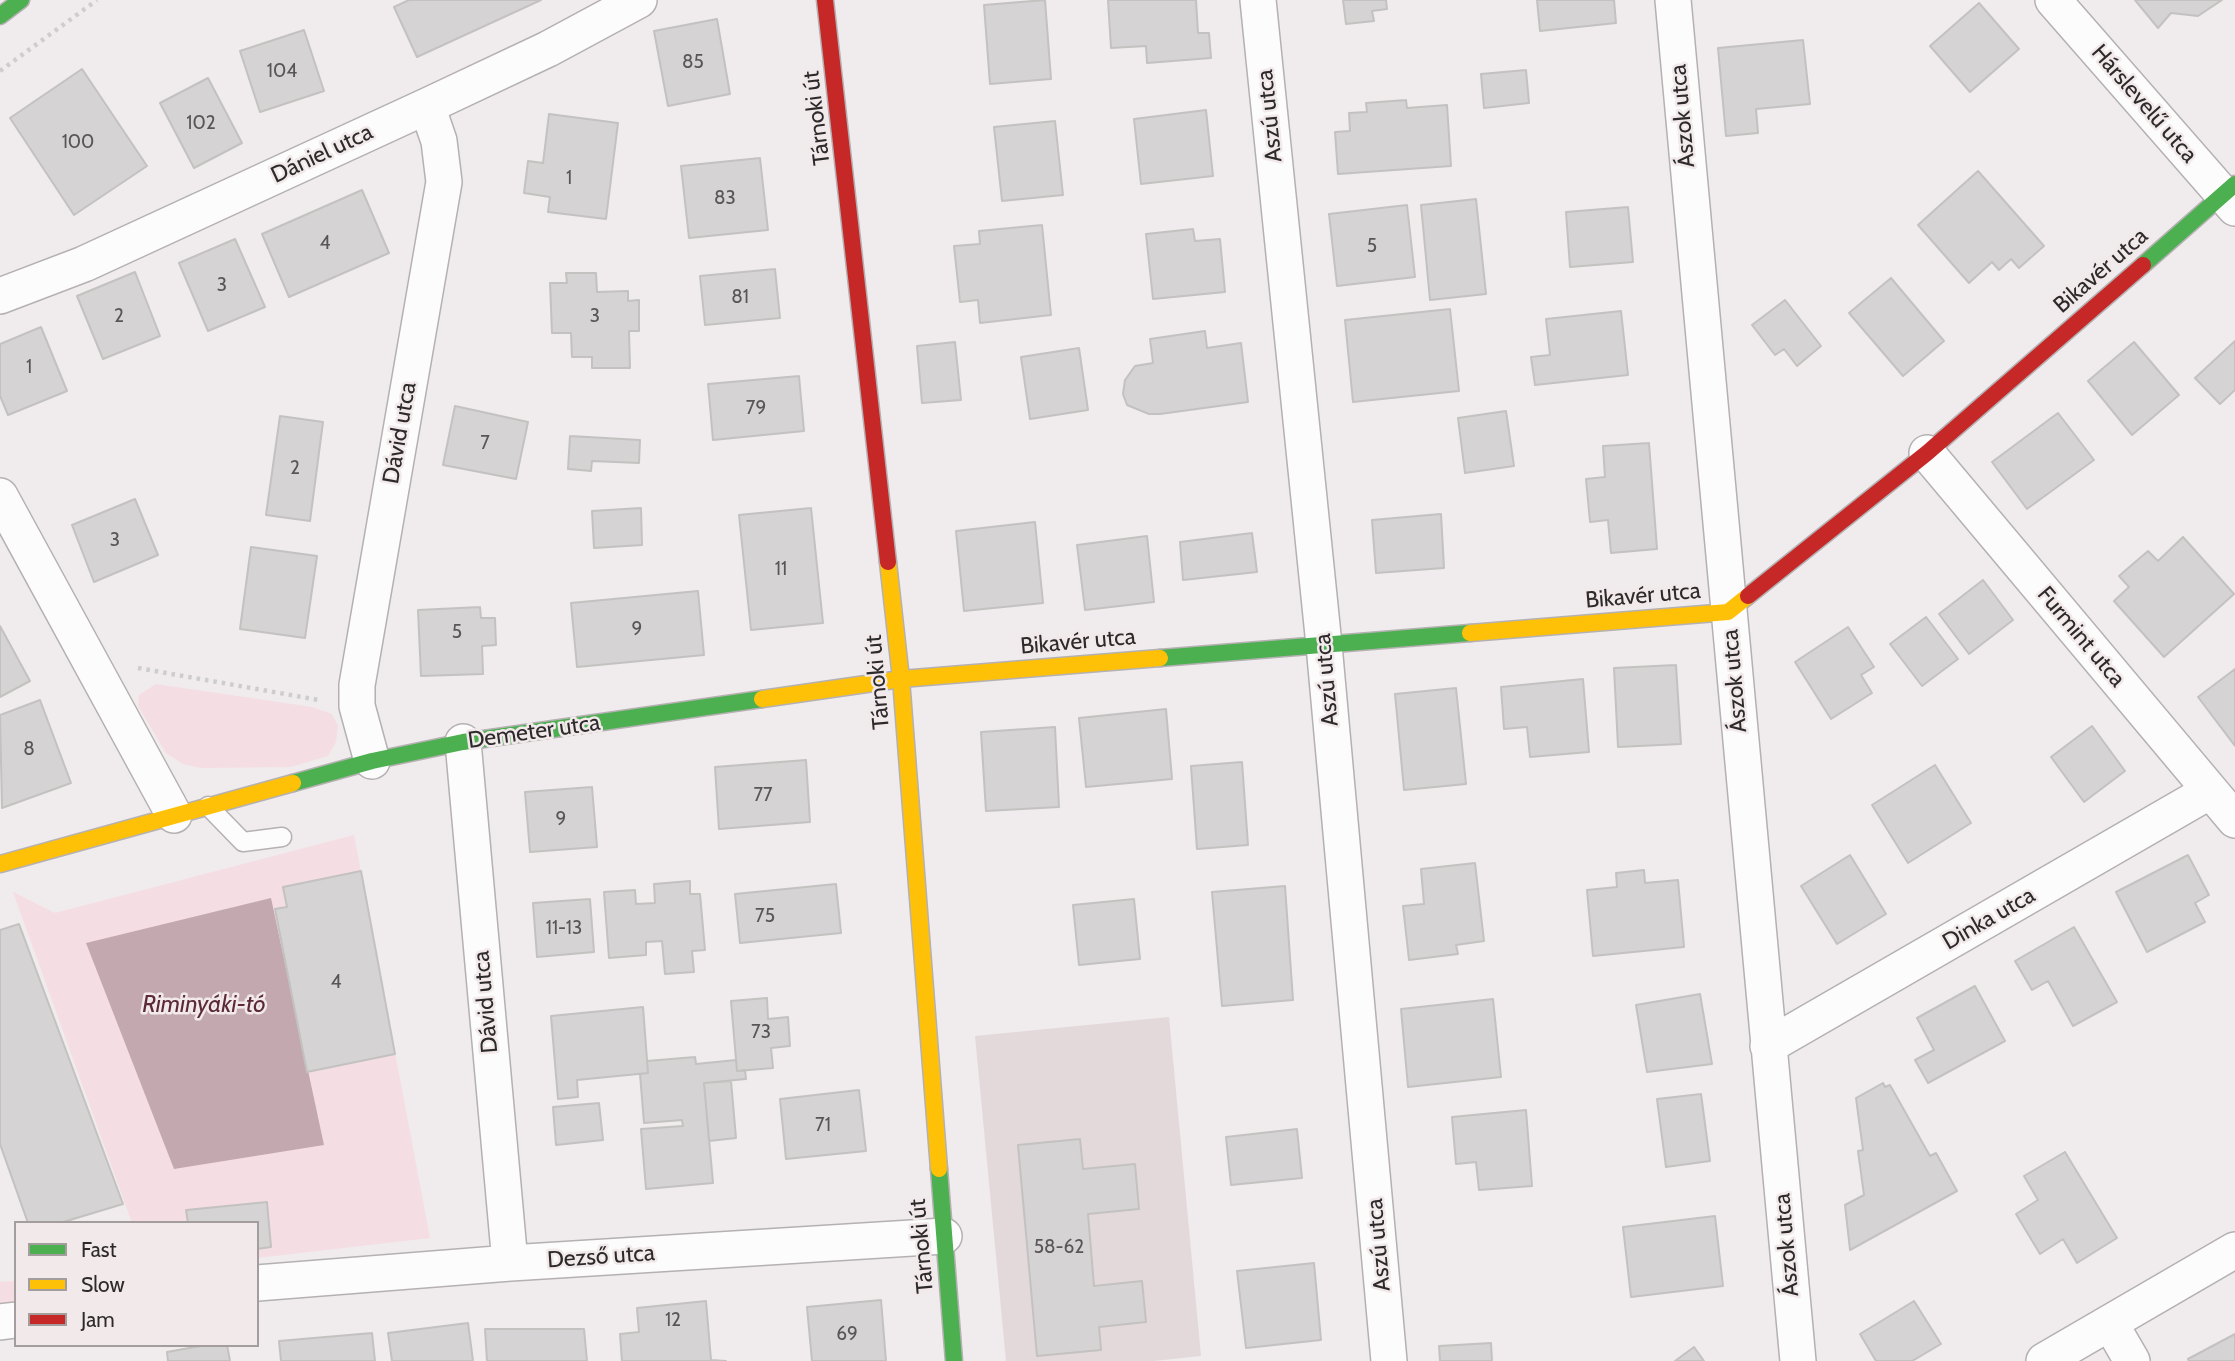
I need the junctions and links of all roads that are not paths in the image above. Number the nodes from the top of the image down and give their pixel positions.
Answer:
1 (21, 0) edge
2 (639, 0) edge
3 (825, 0) edge
4 (1258, 0) edge
5 (1672, 0) edge
6 (2053, 0) edge
7 (0, 16) edge
8 (427, 106) junction
9 (2231, 196) edge
10 (0, 296) edge
11 (1927, 453) junction
12 (0, 496) edge
13 (1728, 612) junction
14 (1324, 645) junction
15 (901, 679) junction
16 (463, 742) junction
17 (372, 761) junction
18 (2210, 791) junction
19 (208, 806) junction
20 (174, 815) junction
21 (2235, 820) edge
22 (282, 837) dead end
23 (0, 864) edge
24 (1768, 1046) junction
25 (944, 1236) junction
26 (2235, 1250) edge
27 (510, 1263) junction
28 (259, 1283) edge
29 (2110, 1323) junction
30 (954, 1361) edge
31 (1389, 1361) edge
32 (1798, 1361) edge
33 (2044, 1361) edge
34 (2132, 1361) edge

1 - 7 street
2 - 8 street, Dániel utca
3 - 15 street, Tárnoki út
4 - 14 street, Aszú utca
5 - 13 street, Ászok utca
6 - 9 street, Hárslevelű utca
8 - 10 street, Dániel utca
8 - 17 street, Dávid utca
9 - 11 street, Bikavér utca
11 - 13 street, Bikavér utca
11 - 18 street, Furmint utca
12 - 20 street
13 - 14 street, Bikavér utca
13 - 24 street, Ászok utca
14 - 15 street, Bikavér utca
14 - 31 street, Aszú utca
15 - 16 street, Demeter utca
15 - 25 street, Tárnoki út
16 - 17 street, Demeter utca
16 - 27 street, Dávid utca
17 - 19 street, Demeter utca
18 - 21 street, Furmint utca
18 - 24 street, Dinka utca
19 - 20 street, Demeter utca
19 - 22 lane
20 - 23 street, Demeter utca
24 - 32 street, Ászok utca
25 - 27 street, Dezső utca
25 - 30 street, Tárnoki út
26 - 29 street
27 - 28 street, Dezső utca
29 - 33 street
29 - 34 street

